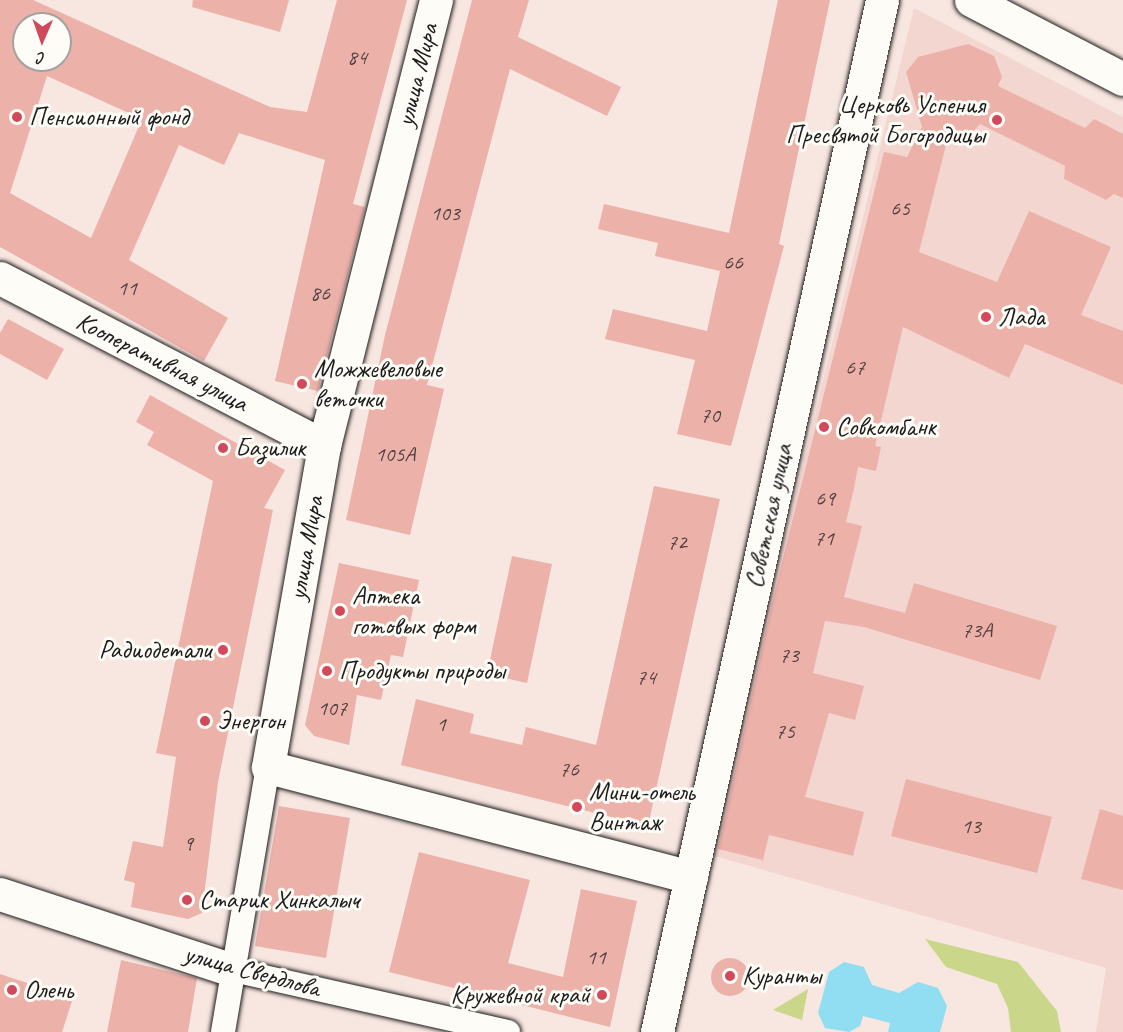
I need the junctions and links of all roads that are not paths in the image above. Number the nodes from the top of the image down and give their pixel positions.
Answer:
1 (436, 0) edge
2 (882, 0) edge
3 (971, 0) edge
4 (1123, 79) edge
5 (0, 278) edge
6 (324, 446) junction
7 (268, 767) junction
8 (691, 877) junction
9 (0, 894) edge
10 (233, 970) junction
11 (223, 1032) edge
12 (508, 1032) edge
13 (657, 1032) edge

1 - 6 street, улица Мира
2 - 8 street, Советская улица
3 - 4 street
5 - 6 street, Кооперативная улица
6 - 7 street, улица Мира
7 - 8 street
7 - 10 street, улица Мира
8 - 13 street, Советская улица
9 - 10 street, улица Свердлова
10 - 11 street, улица Мира
10 - 12 street, улица Свердлова

